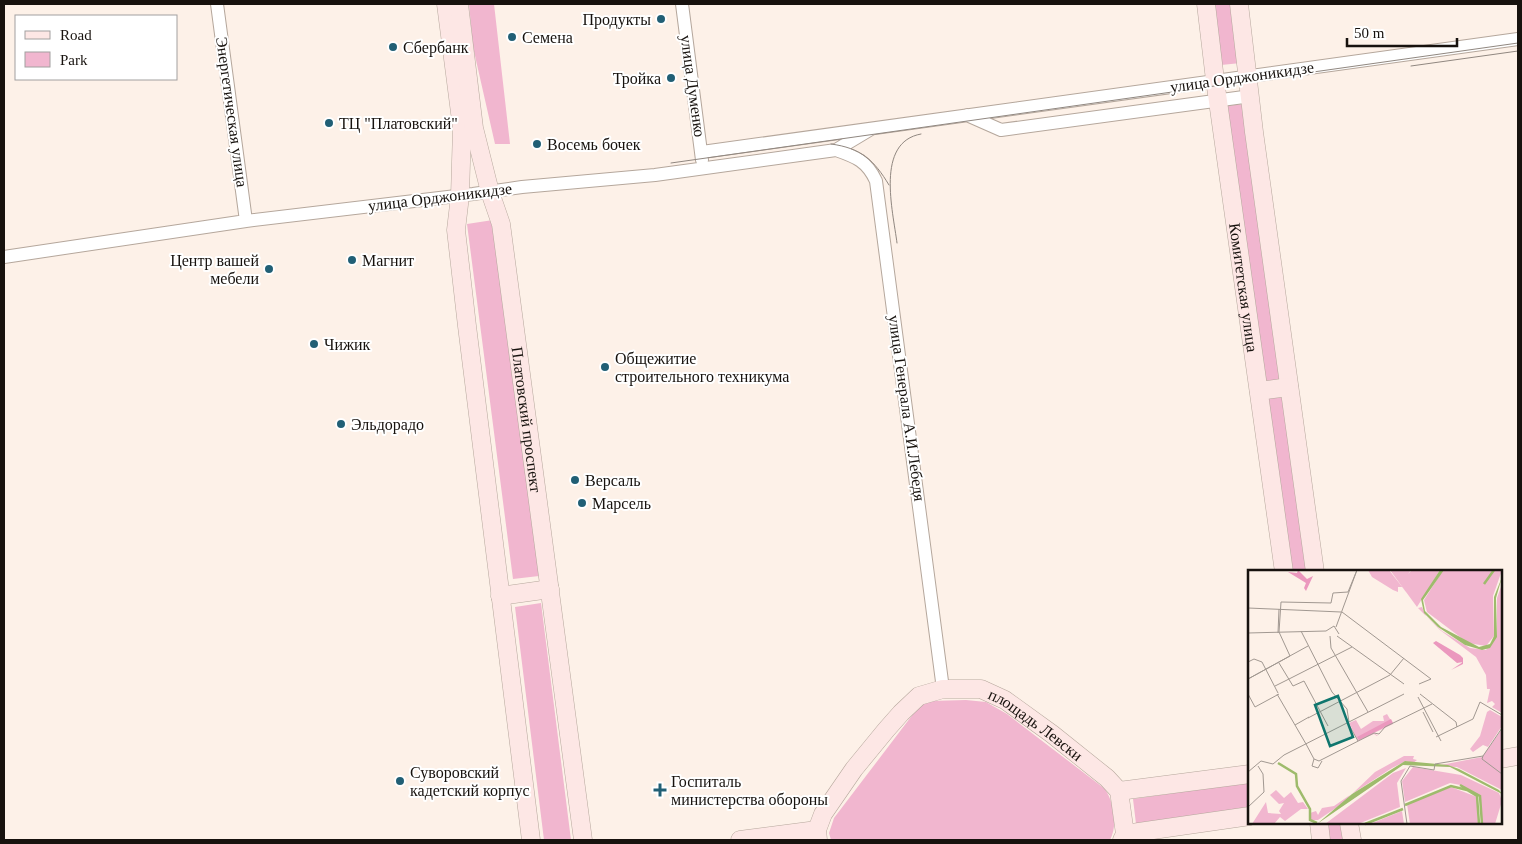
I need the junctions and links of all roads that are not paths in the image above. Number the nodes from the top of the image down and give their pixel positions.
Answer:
1 (217, 4) edge
2 (446, 4) edge
3 (459, 4) edge
4 (682, 4) edge
5 (1206, 4) edge
6 (1239, 4) edge
7 (1518, 39) edge
8 (1248, 76) junction
9 (1215, 80) junction
10 (1251, 96) junction
11 (1218, 100) junction
12 (967, 115) junction
13 (871, 129) junction
14 (836, 150) junction
15 (702, 152) junction
16 (703, 168) junction
17 (490, 192) junction
18 (460, 196) junction
19 (246, 221) junction
20 (4, 258) edge
21 (1289, 386) junction
22 (1259, 391) junction
23 (1284, 570) edge
24 (1315, 570) edge
25 (550, 589) junction
26 (500, 596) junction
27 (943, 689) junction
28 (1518, 756) edge
29 (1502, 759) edge
30 (1248, 774) edge
31 (1119, 791) junction
32 (1248, 816) edge
33 (1319, 824) edge
34 (1349, 824) edge
35 (818, 835) edge
36 (1123, 837) edge
37 (531, 840) edge
38 (584, 840) edge
39 (740, 840) edge
40 (1321, 840) edge
41 (1352, 840) edge

1 - 19 street, Энергетическая улица
2 - 18 main road
3 - 17 main road, Платовский проспект
4 - 15 street, улица Думенко
5 - 9 main road, Комитетская улица
6 - 8 main road, Комитетская улица
7 - 8 street, улица Орджоникидзе
8 - 9 street, улица Орджоникидзе
8 - 10 main road, Комитетская улица
9 - 11 main road, Комитетская улица
9 - 12 street, улица Орджоникидзе
10 - 11 street, улица Орджоникидзе
10 - 21 main road, Комитетская улица
11 - 12 street, улица Орджоникидзе
11 - 22 main road, Комитетская улица
12 - 13 street, улица Орджоникидзе
13 - 14 street, улица Орджоникидзе
13 - 15 street, улица Орджоникидзе
14 - 16 street, улица Орджоникидзе
14 - 27 street, улица Генерала А.И.Лебедя
15 - 16 street, улица Думенко
16 - 17 street, улица Орджоникидзе
17 - 18 street, улица Орджоникидзе
17 - 25 main road, Платовский проспект
18 - 19 street, улица Орджоникидзе
18 - 26 main road
19 - 20 street, улица Орджоникидзе
21 - 22 main road
21 - 24 main road, Комитетская улица
22 - 23 main road, Комитетская улица
25 - 26 main road
25 - 38 main road, Платовский проспект
26 - 37 main road
27 - 31 main road, площадь Левски
27 - 35 main road, площадь Левски
28 - 29 main road
30 - 31 main road
31 - 36 main road
32 - 36 main road
33 - 40 main road
34 - 41 main road
35 - 39 main road

